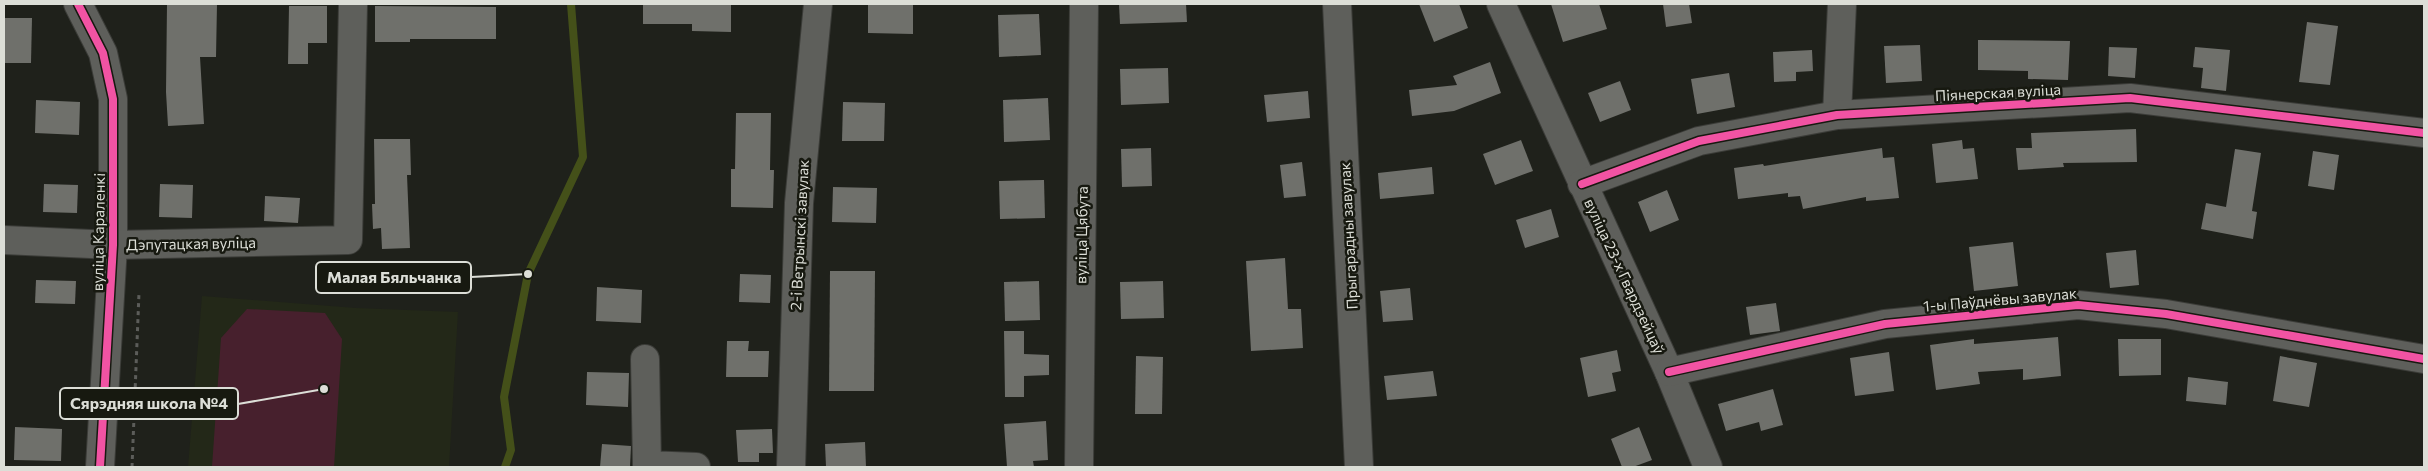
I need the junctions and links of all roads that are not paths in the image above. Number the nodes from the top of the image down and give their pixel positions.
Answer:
1 (78, 4) edge
2 (353, 4) edge
3 (818, 4) edge
4 (1084, 4) edge
5 (1337, 4) edge
6 (1501, 4) edge
7 (1842, 4) edge
8 (1837, 115) junction
9 (2424, 133) edge
10 (1582, 184) junction
11 (4, 240) edge
12 (113, 244) junction
13 (645, 359) dead end
14 (2424, 359) edge
15 (1669, 372) junction
16 (100, 467) edge
17 (696, 467) edge
18 (791, 467) edge
19 (1079, 467) edge
20 (1358, 467) edge
21 (1708, 467) edge

1 - 12 street, вуліца Караленкі
2 - 12 street, Дэпутацкая вуліца
3 - 18 street, 2-і Ветрынскі завулак
4 - 19 street, вуліца Цябута
5 - 20 street, Прыгарадны завулак
6 - 10 street, вуліца 23-х Гвардзейцаў
7 - 8 street
8 - 9 street, Піянерская вуліца
8 - 10 street, Піянерская вуліца
10 - 15 street, вуліца 23-х Гвардзейцаў
11 - 12 street, Дэпутацкая вуліца
12 - 16 street, вуліца Караленкі
13 - 17 street
14 - 15 street, 1-ы Паўднёвы завулак
15 - 21 street, вуліца 23-х Гвардзейцаў

